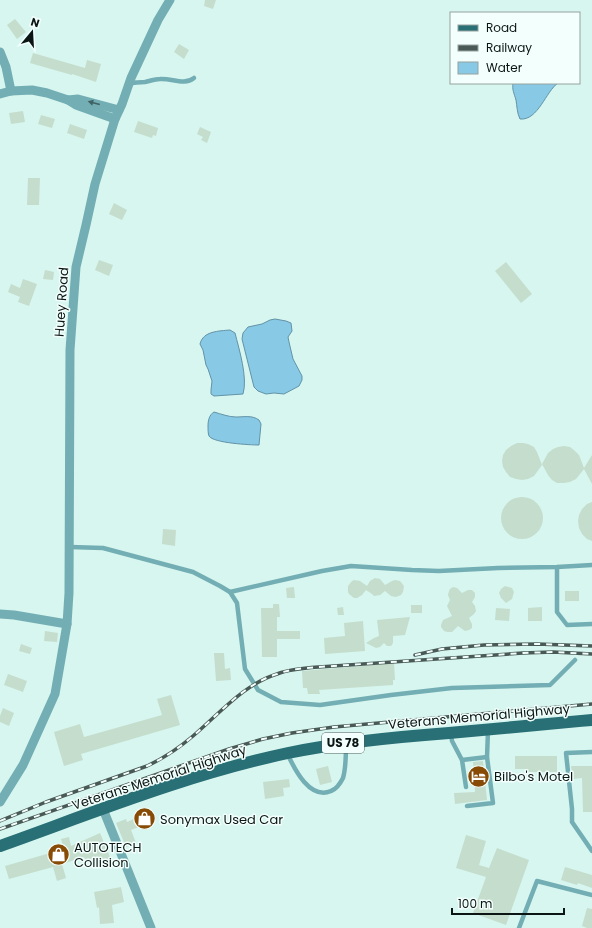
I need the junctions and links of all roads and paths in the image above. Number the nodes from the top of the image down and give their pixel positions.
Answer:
1 (170, 0) edge
2 (0, 52) edge
3 (194, 78) dead end
4 (129, 83) junction
5 (11, 90) junction
6 (0, 94) edge
7 (68, 100) junction
8 (119, 110) junction
9 (115, 119) junction
10 (70, 547) junction
11 (592, 565) edge
12 (557, 567) junction
13 (230, 592) junction
14 (0, 614) edge
15 (67, 624) junction
16 (592, 624) edge
17 (574, 660) dead end
18 (592, 720) edge
19 (488, 729) junction
20 (451, 732) junction
21 (346, 743) junction
22 (592, 752) edge
23 (288, 753) junction
24 (487, 757) junction
25 (462, 760) junction
26 (466, 787) dead end
27 (0, 802) edge
28 (467, 806) dead end
29 (102, 809) junction
30 (0, 846) edge
31 (592, 851) edge
32 (592, 895) edge
33 (151, 928) edge
34 (519, 928) edge

1 - 4 street, Huey Road
2 - 5 street
3 - 4 lane
4 - 8 street, Huey Road
5 - 6 street
5 - 7 street
8 -> 7 street
7 - 9 street
8 - 9 street, Huey Road
9 - 10 street, Huey Road
10 - 13 lane
10 - 15 street, Huey Road
11 - 12 lane
12 - 13 lane
12 - 16 lane
13 - 17 lane
14 - 15 street
15 - 27 street, Huey Road
18 - 19 main road, Veterans Memorial Highway / US 78
19 - 20 main road, Veterans Memorial Highway / US 78
19 - 24 lane
20 - 21 main road, Veterans Memorial Highway / US 78
20 - 25 lane
21 - 23 main road, Veterans Memorial Highway / US 78
21 - 23 lane
22 - 31 lane
23 - 29 main road, Veterans Memorial Highway / US 78
24 - 25 lane
24 - 28 lane
25 - 26 lane
29 - 30 main road, Veterans Memorial Highway / US 78
29 - 33 street
32 - 34 lane

